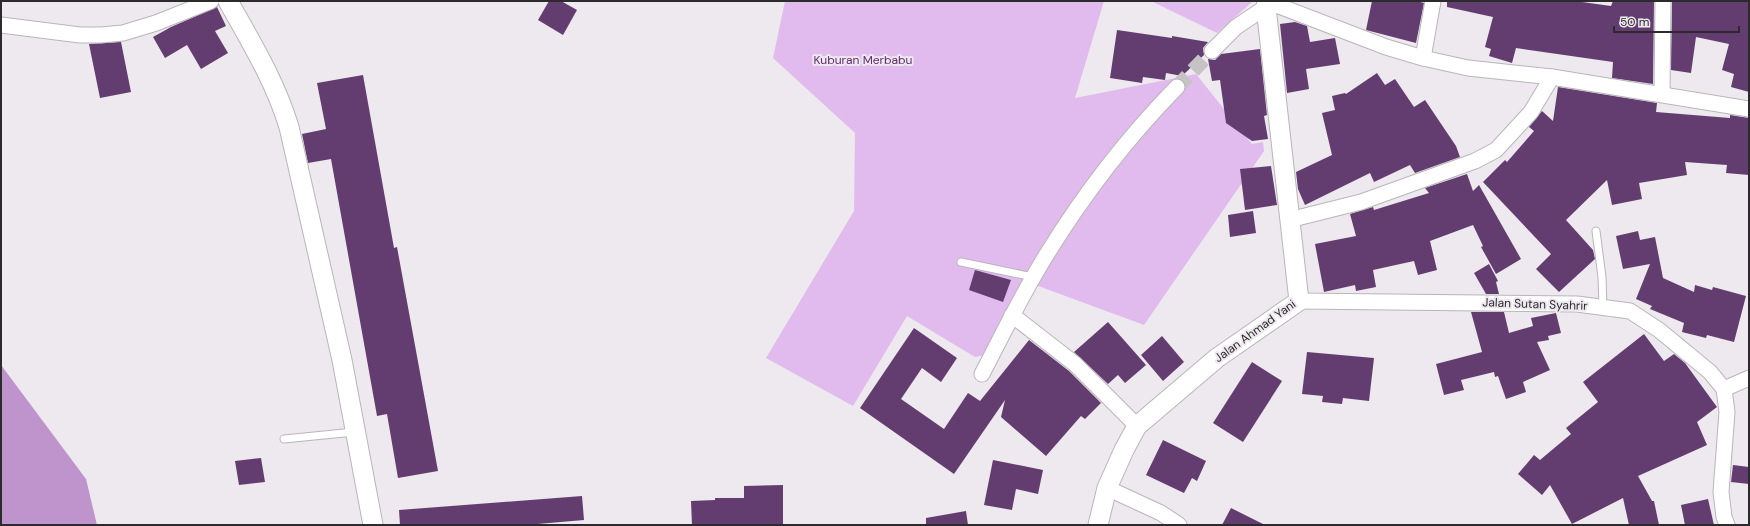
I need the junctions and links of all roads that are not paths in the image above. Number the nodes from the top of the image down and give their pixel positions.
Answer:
1 (211, 1) edge
2 (228, 1) edge
3 (1433, 1) edge
4 (1663, 1) edge
5 (1266, 3) edge
6 (1, 25) edge
7 (1212, 51) tunnel mouth
8 (1423, 58) junction
9 (1552, 77) junction
10 (1177, 87) tunnel mouth
11 (1662, 94) junction
12 (1749, 109) edge
13 (1289, 220) junction
14 (1596, 231) dead end
15 (961, 262) dead end
16 (1033, 277) junction
17 (1299, 301) junction
18 (1603, 308) junction
19 (1012, 315) junction
20 (982, 374) dead end
21 (1749, 378) edge
22 (1724, 389) junction
23 (1137, 426) junction
24 (356, 431) junction
25 (284, 439) dead end
26 (1108, 488) junction
27 (373, 525) edge
28 (1098, 525) edge
29 (1179, 525) edge
30 (1727, 525) edge

1 - 6 street
2 - 24 street
3 - 8 street
4 - 11 street
5 - 7 street
5 - 8 street
5 - 13 street, Jalan Ahmad Yani
8 - 9 street
9 - 11 street
9 - 13 street
10 - 16 street
11 - 12 street
13 - 17 street, Jalan Ahmad Yani
14 - 18 lane
15 - 16 lane
16 - 19 street
17 - 18 street, Jalan Sutan Syahrir
17 - 23 street, Jalan Ahmad Yani
18 - 22 street, Jalan Sutan Syahrir
19 - 20 street
19 - 23 street
21 - 22 street
22 - 30 street
23 - 26 street, Jalan Ahmad Yani
24 - 25 lane
24 - 27 street
26 - 28 street, Jalan Ahmad Yani
26 - 29 street

